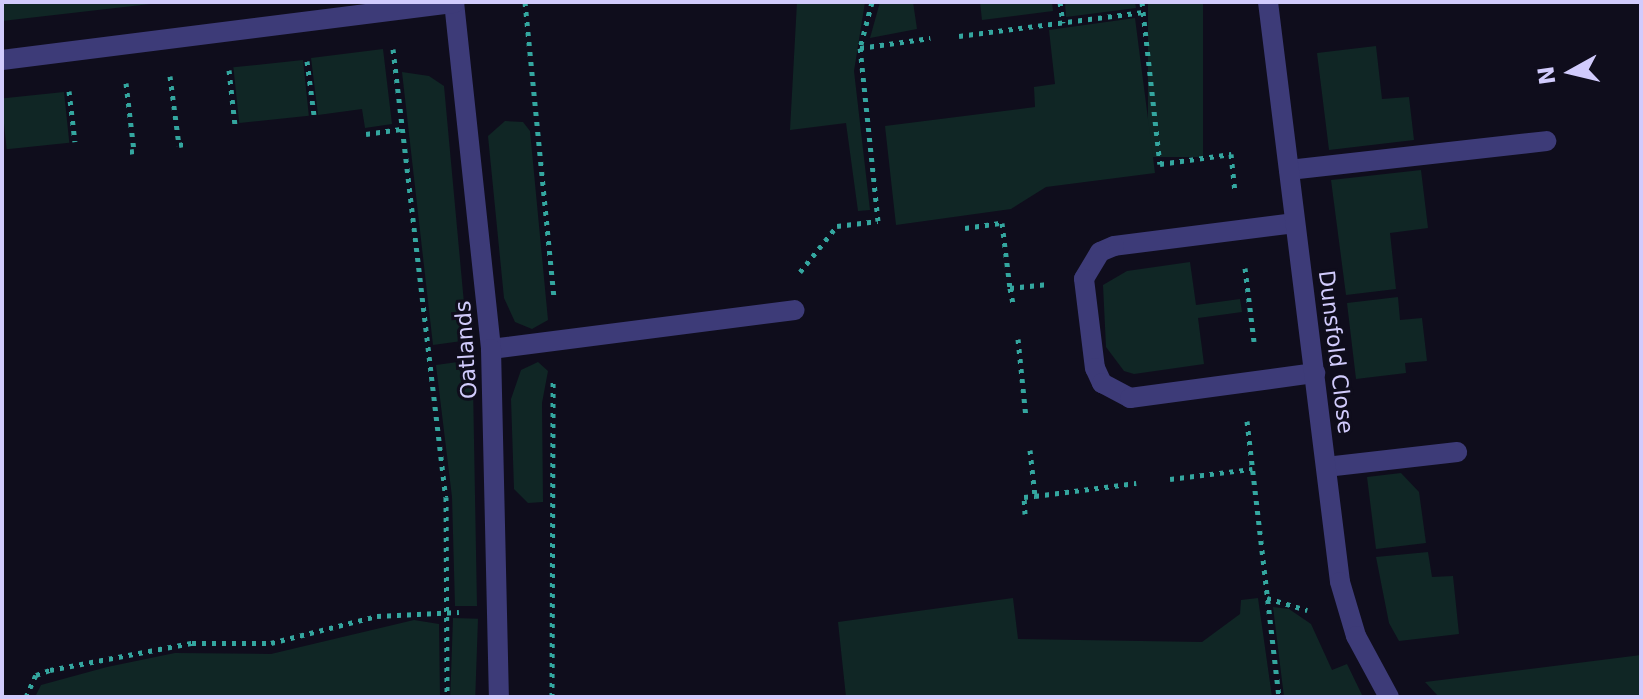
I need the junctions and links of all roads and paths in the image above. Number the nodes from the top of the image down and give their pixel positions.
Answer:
1 (454, 2) edge
2 (872, 2) edge
3 (1060, 2) edge
4 (1142, 2) edge
5 (1268, 2) edge
6 (1143, 12) junction
7 (390, 13) junction
8 (302, 23) junction
9 (1063, 23) junction
10 (225, 33) junction
11 (959, 36) dead end
12 (930, 38) dead end
13 (166, 40) junction
14 (122, 46) junction
15 (860, 48) junction
16 (64, 53) junction
17 (2, 60) edge
18 (314, 115) dead end
19 (235, 125) dead end
20 (403, 129) junction
21 (366, 134) dead end
22 (1546, 141) dead end
23 (75, 142) dead end
24 (184, 144) dead end
25 (128, 152) dead end
26 (1289, 170) junction
27 (1295, 223) junction
28 (965, 228) dead end
29 (1240, 230) junction
30 (1084, 279) junction
31 (1010, 288) junction
32 (1013, 303) dead end
33 (795, 310) joint
34 (1018, 339) dead end
35 (491, 349) junction
36 (1315, 373) junction
37 (1259, 380) junction
38 (1026, 418) dead end
39 (1030, 450) dead end
40 (1457, 452) dead end
41 (1326, 467) junction
42 (1252, 469) junction
43 (1170, 479) dead end
44 (1136, 483) dead end
45 (1035, 496) junction
46 (1025, 514) dead end
47 (498, 611) junction
48 (447, 612) junction
49 (26, 697) edge
50 (447, 697) edge
51 (499, 697) edge
52 (1279, 697) edge
53 (1389, 697) edge

1 - 7 street
1 - 35 street, Oatlands
2 - 15 path
3 - 9 path
4 - 6 path
5 - 26 street, Dunsfold Close
6 - 9 path
6 - 29 path
7 - 8 street
7 - 20 path
8 - 10 street
8 - 18 path
9 - 11 path
10 - 13 street
10 - 19 path
12 - 15 path
13 - 14 street
13 - 24 path
14 - 16 street
14 - 25 path
15 - 33 path
16 - 17 street
16 - 23 path
20 - 21 path
20 - 48 path
22 - 26 street
26 - 27 street, Dunsfold Close
27 - 29 street
27 - 36 street, Dunsfold Close
28 - 31 path
29 - 30 street
29 - 37 path
30 - 31 path
30 - 37 street
31 - 32 path
33 - 35 street
34 - 38 path
35 - 47 street, Oatlands
36 - 37 street
36 - 41 street, Dunsfold Close
37 - 42 path
39 - 45 path
40 - 41 street
41 - 53 street, Dunsfold Close
42 - 43 path
42 - 52 path
44 - 45 path
45 - 46 path
47 - 48 path
47 - 51 street, Oatlands
48 - 49 path
48 - 50 path

